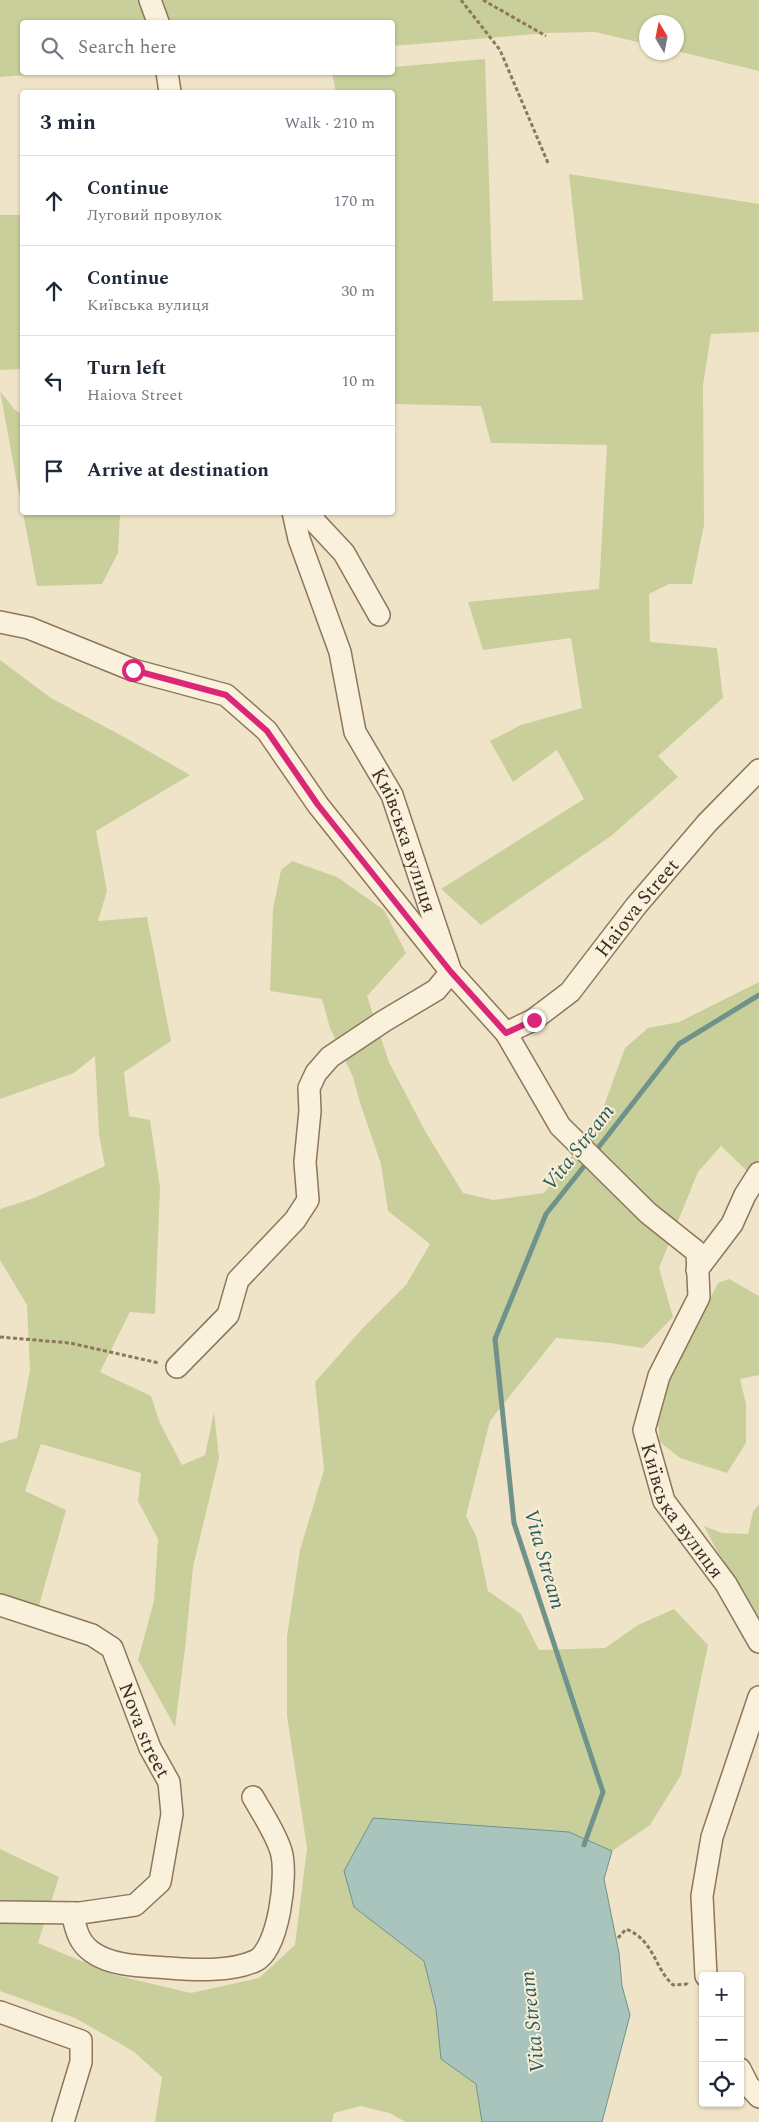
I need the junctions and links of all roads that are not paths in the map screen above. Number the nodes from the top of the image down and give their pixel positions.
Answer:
1 (150, 0) edge
2 (157, 20) edge
3 (167, 75) edge
4 (170, 90) edge
5 (294, 515) edge
6 (312, 515) edge
7 (379, 615) dead end
8 (2, 621) edge
9 (759, 770) edge
10 (451, 972) junction
11 (506, 1033) junction
12 (759, 1173) edge
13 (697, 1270) junction
14 (177, 1367) road end
15 (0, 1605) edge
16 (759, 1642) edge
17 (759, 1697) edge
18 (253, 1798) dead end
19 (0, 1912) edge
20 (72, 1913) junction
21 (699, 1972) edge
22 (0, 2012) edge
23 (744, 2077) edge
24 (759, 2097) edge
25 (63, 2122) edge

1 - 2 street
3 - 4 street
5 - 10 street, Київська вулиця
6 - 7 street
8 - 10 street
9 - 11 street, Haiova Street
10 - 11 street, Київська вулиця
10 - 14 street
11 - 13 street, Київська вулиця
12 - 13 street
13 - 16 street, Київська вулиця
15 - 20 street, Nova street
17 - 21 street
18 - 20 street
19 - 20 street, Nova street
22 - 25 street
23 - 24 street

